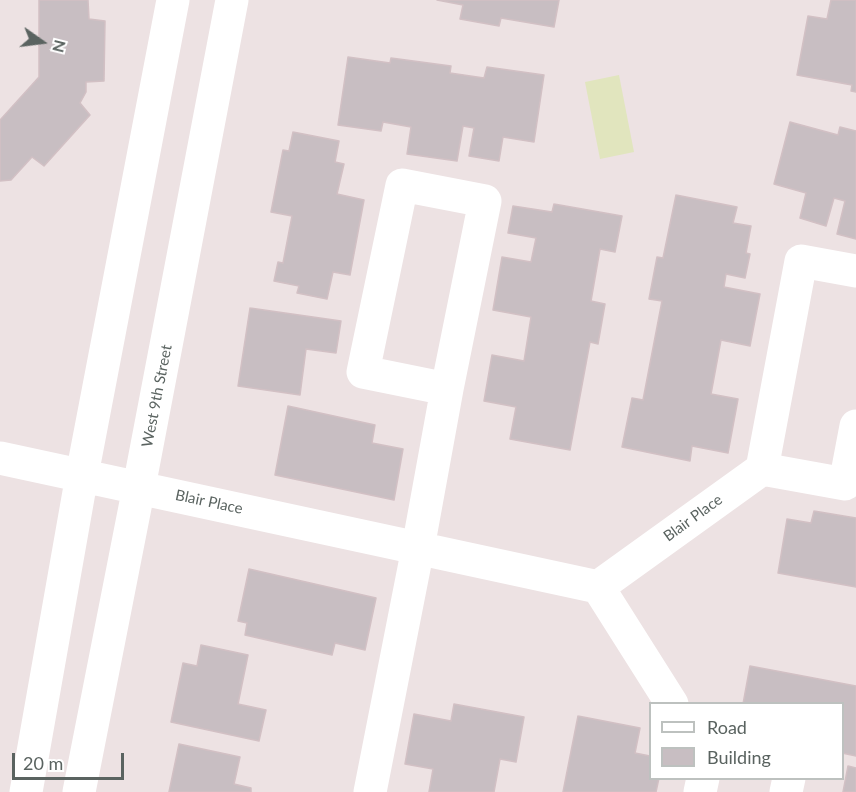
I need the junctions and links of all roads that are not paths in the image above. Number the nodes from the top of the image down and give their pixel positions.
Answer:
1 (173, 0) edge
2 (232, 0) edge
3 (856, 271) edge
4 (447, 389) junction
5 (856, 426) edge
6 (0, 458) edge
7 (762, 469) junction
8 (82, 475) junction
9 (139, 487) junction
10 (418, 548) junction
11 (598, 586) junction
12 (671, 702) edge
13 (26, 792) edge
14 (79, 792) edge
15 (370, 792) edge

1 - 8 street
2 - 9 street, West 9th Street
3 - 7 street
4 - 4 street
4 - 10 street
5 - 7 street
6 - 8 street, Blair Place
7 - 11 street, Blair Place
8 - 9 street, Blair Place
8 - 13 street
9 - 10 street, Blair Place
9 - 14 street, West 9th Street
10 - 11 street, Blair Place
10 - 15 street
11 - 12 street

